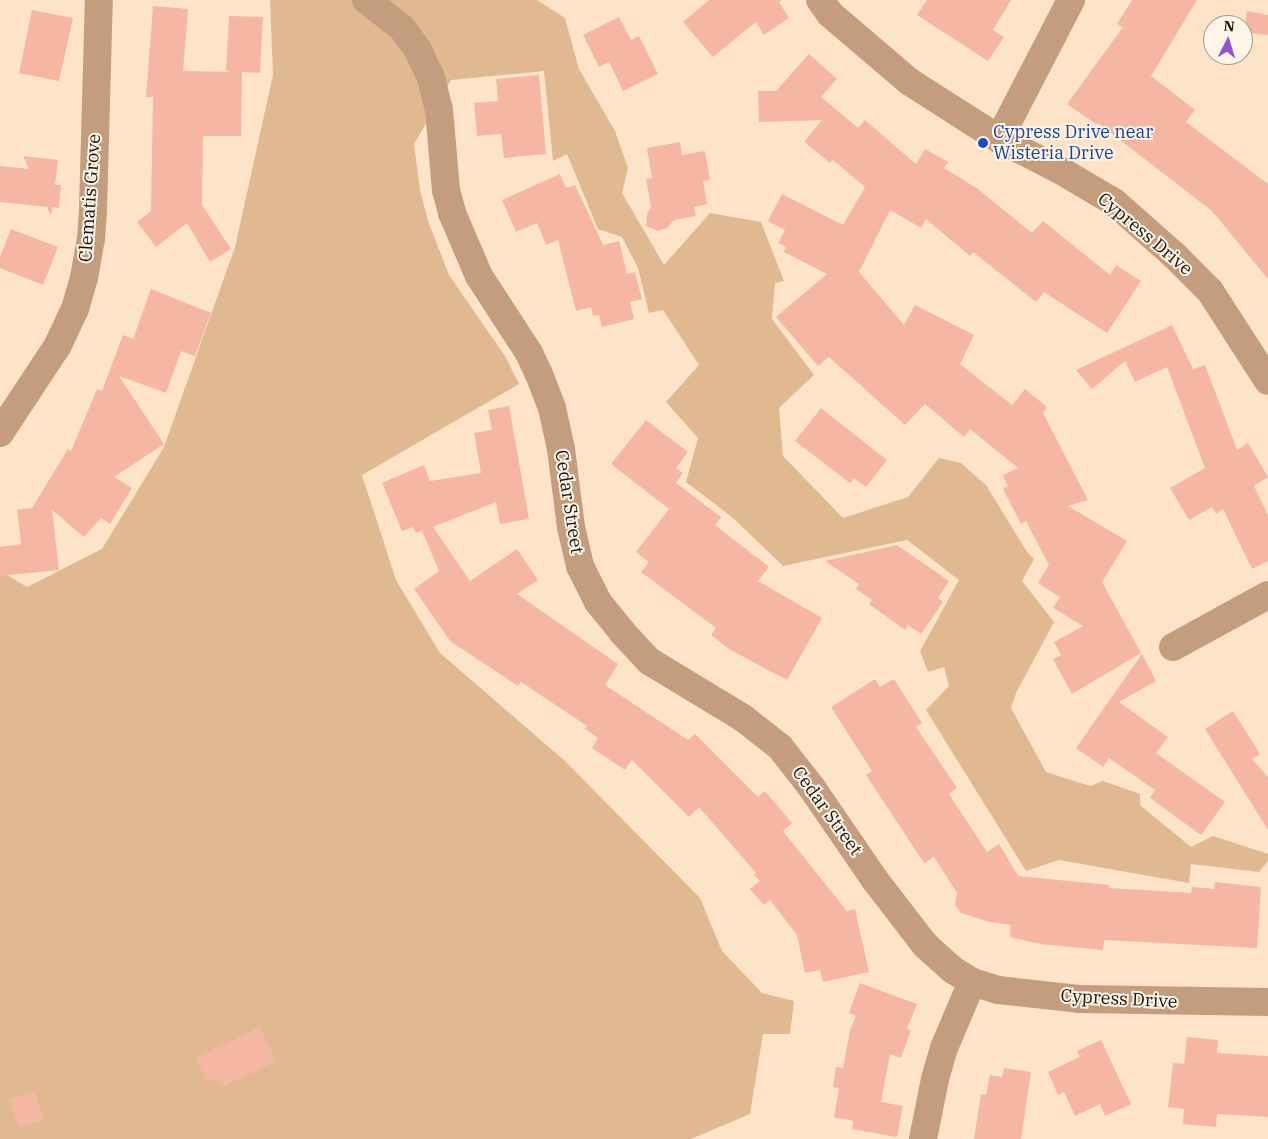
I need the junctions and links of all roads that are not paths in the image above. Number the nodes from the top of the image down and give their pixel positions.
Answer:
1 (99, 0) edge
2 (366, 0) edge
3 (820, 0) edge
4 (1071, 0) edge
5 (999, 140) junction
6 (1268, 381) edge
7 (0, 433) edge
8 (1268, 595) edge
9 (1173, 648) dead end
10 (972, 982) junction
11 (1268, 1002) edge
12 (923, 1139) edge

1 - 7 street, Clematis Grove
2 - 10 street, Cedar Street
3 - 5 street, Cypress Drive
4 - 5 street
5 - 6 street, Cypress Drive
8 - 9 street
10 - 11 street, Cypress Drive
10 - 12 street

